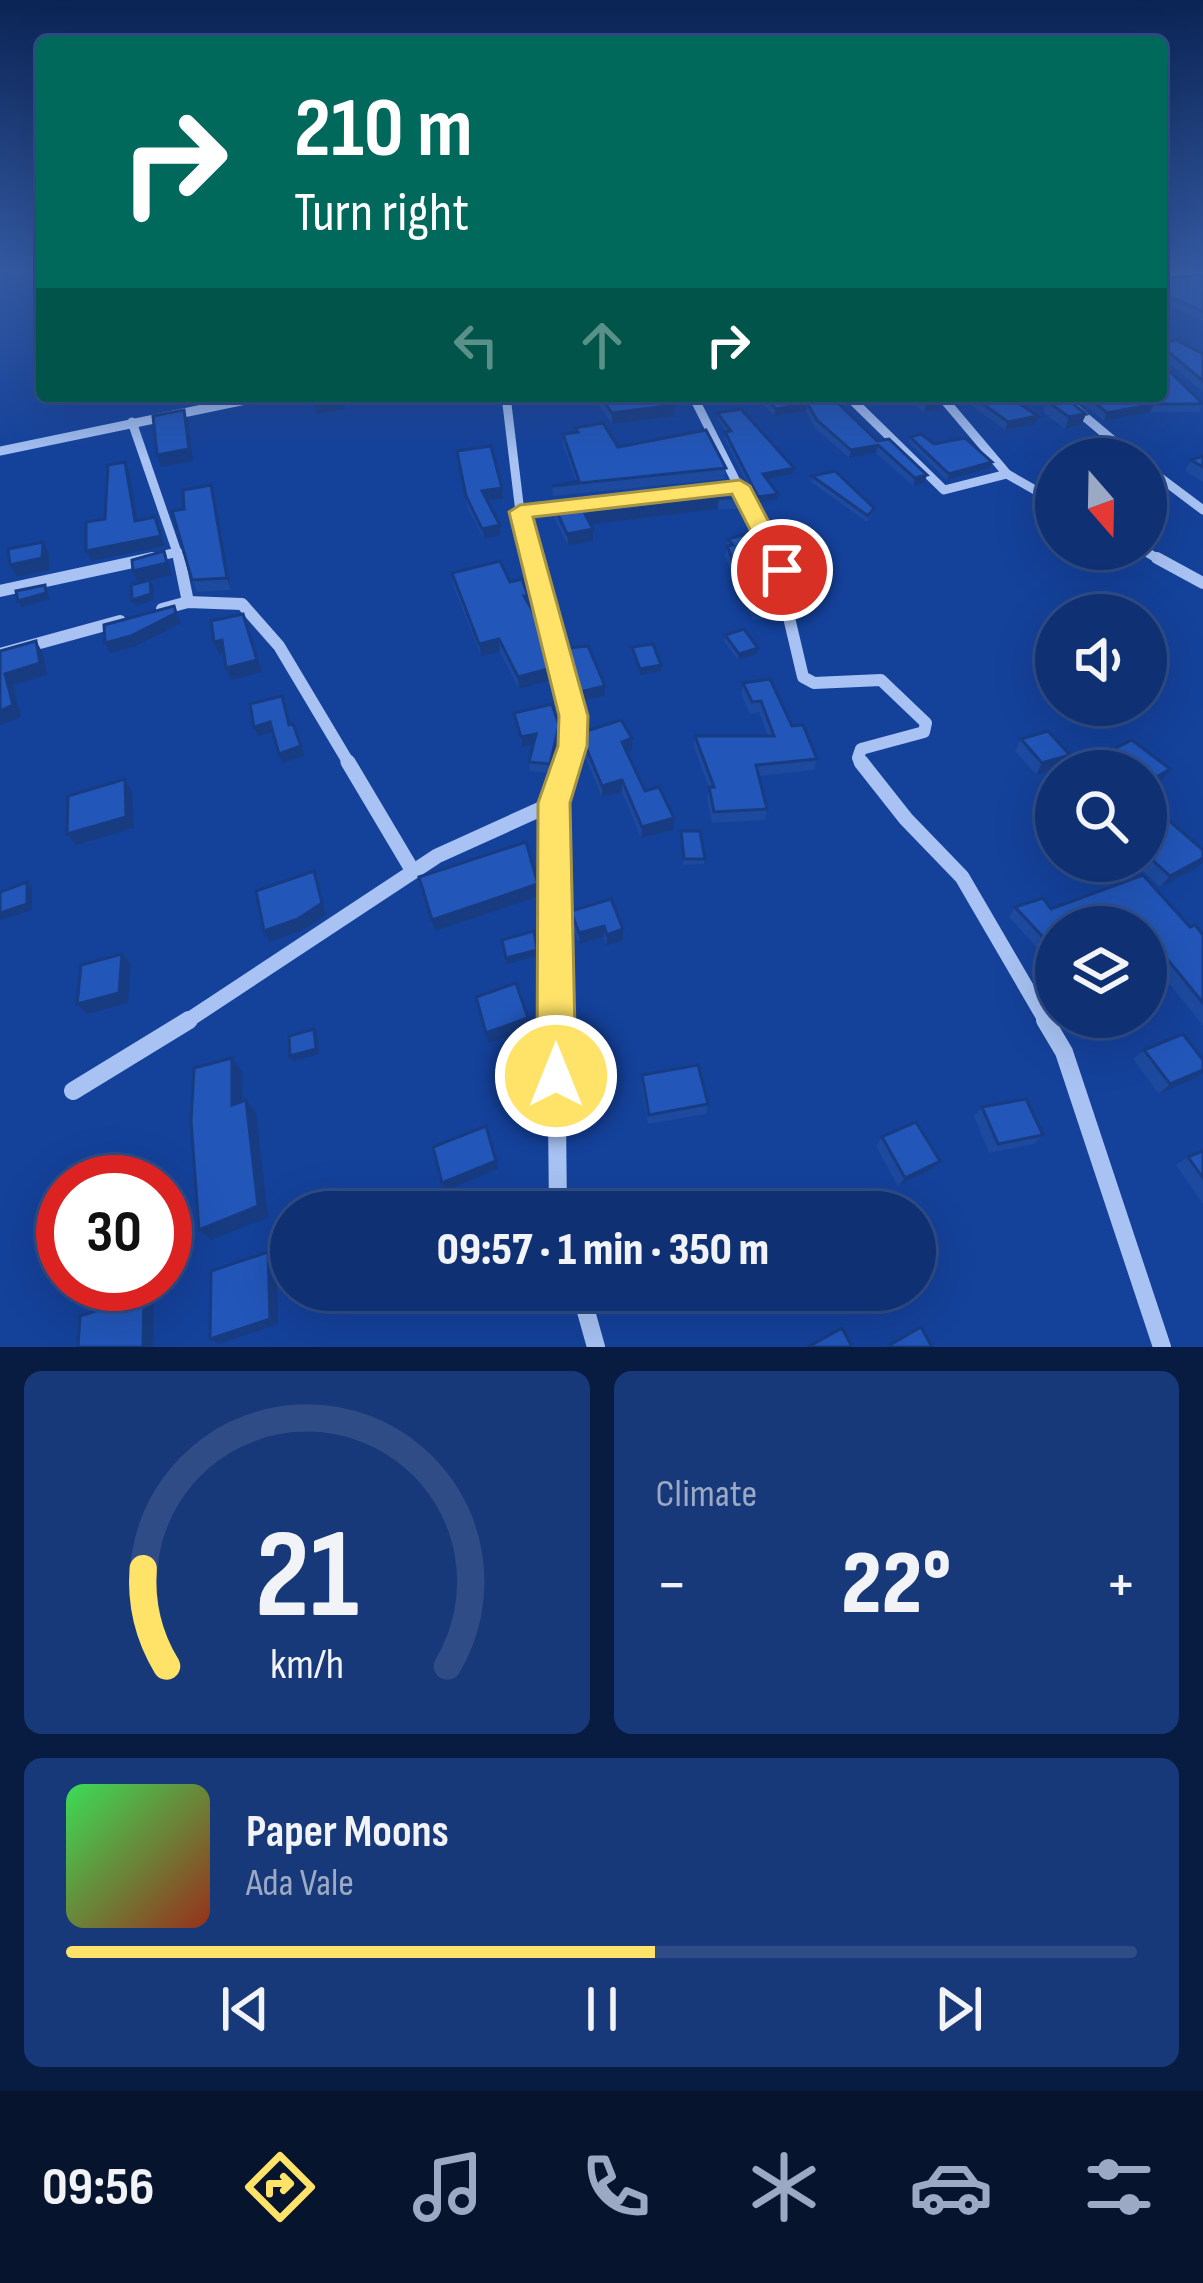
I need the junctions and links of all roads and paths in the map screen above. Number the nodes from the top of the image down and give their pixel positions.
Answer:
1 (234, 402) edge
2 (507, 402) edge
3 (696, 402) edge
4 (854, 402) edge
5 (946, 402) edge
6 (1067, 402) edge
7 (132, 422) junction
8 (1111, 438) edge
9 (0, 451) edge
10 (1007, 474) junction
11 (1167, 483) edge
12 (740, 486) junction
13 (717, 489) edge
14 (1035, 490) edge
15 (586, 504) edge
16 (1203, 510) edge
17 (520, 512) junction
18 (178, 551) junction
19 (1167, 563) edge
20 (1203, 583) edge
21 (0, 591) edge
22 (188, 602) junction
23 (146, 614) edge
24 (126, 620) edge
25 (0, 654) edge
26 (554, 803) junction
27 (411, 868) junction
28 (73, 1091) dead end
29 (558, 1191) edge
30 (586, 1311) edge
31 (596, 1347) edge
32 (1162, 1347) edge

1 - 7 street
2 - 17 street
3 - 12 street
4 - 10 street
5 - 10 street
6 - 8 street
7 - 9 street
7 - 18 street
10 - 14 street
11 - 16 street
12 - 13 street
12 - 32 street
15 - 17 street
17 - 26 street
18 - 21 street
18 - 22 street
19 - 20 street
22 - 23 street
22 - 27 street
24 - 25 street
26 - 27 street
26 - 29 street
27 - 28 street
30 - 31 street

